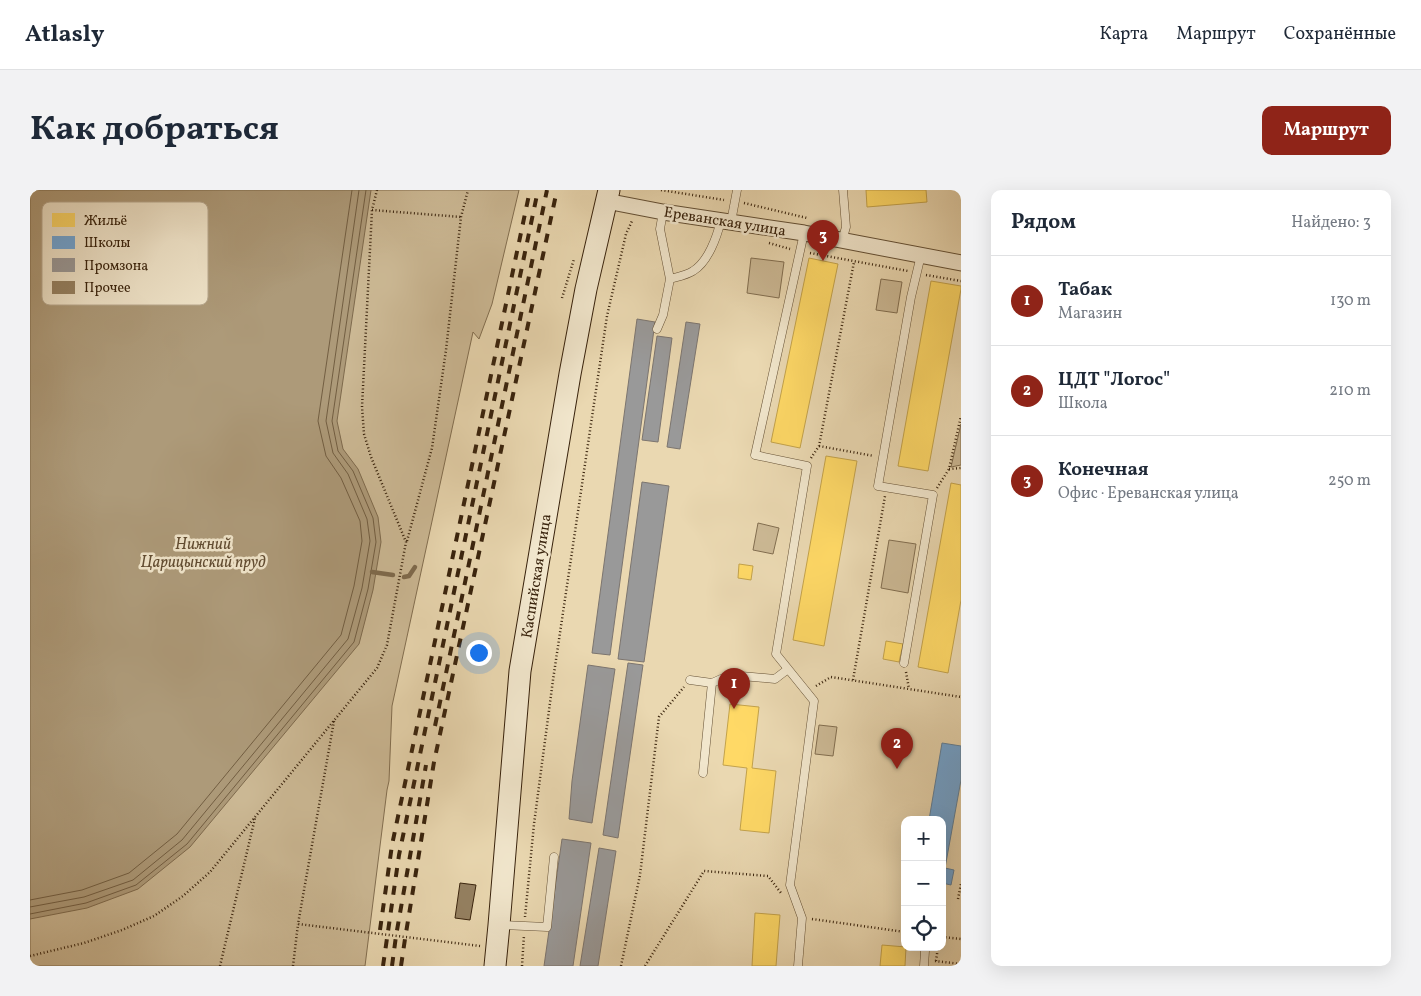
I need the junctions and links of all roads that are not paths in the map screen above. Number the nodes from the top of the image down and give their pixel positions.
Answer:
1 (737, 190) edge
2 (843, 190) edge
3 (608, 196) edge
4 (662, 217) junction
5 (726, 221) junction
6 (804, 234) junction
7 (842, 241) junction
8 (921, 255) junction
9 (961, 263) edge
10 (670, 279) junction
11 (657, 329) dead end
12 (904, 663) dead end
13 (788, 670) junction
14 (690, 680) road end
15 (712, 683) junction
16 (703, 773) dead end
17 (554, 857) dead end
18 (499, 925) junction
19 (495, 957) edge
20 (798, 966) edge

1 - 5 lane
2 - 7 lane
3 - 4 street, Ереванская улица
3 - 18 main road, Каспийская улица
4 - 5 street, Ереванская улица
4 - 10 lane
5 - 6 street, Ереванская улица
5 - 10 lane
6 - 7 street, Ереванская улица
6 - 13 lane
7 - 8 street, Ереванская улица
8 - 9 street, Ереванская улица
8 - 12 lane
10 - 11 lane
13 - 15 lane
13 - 20 lane
14 - 15 lane
15 - 16 lane
17 - 18 lane
18 - 19 main road, Каспийская улица

